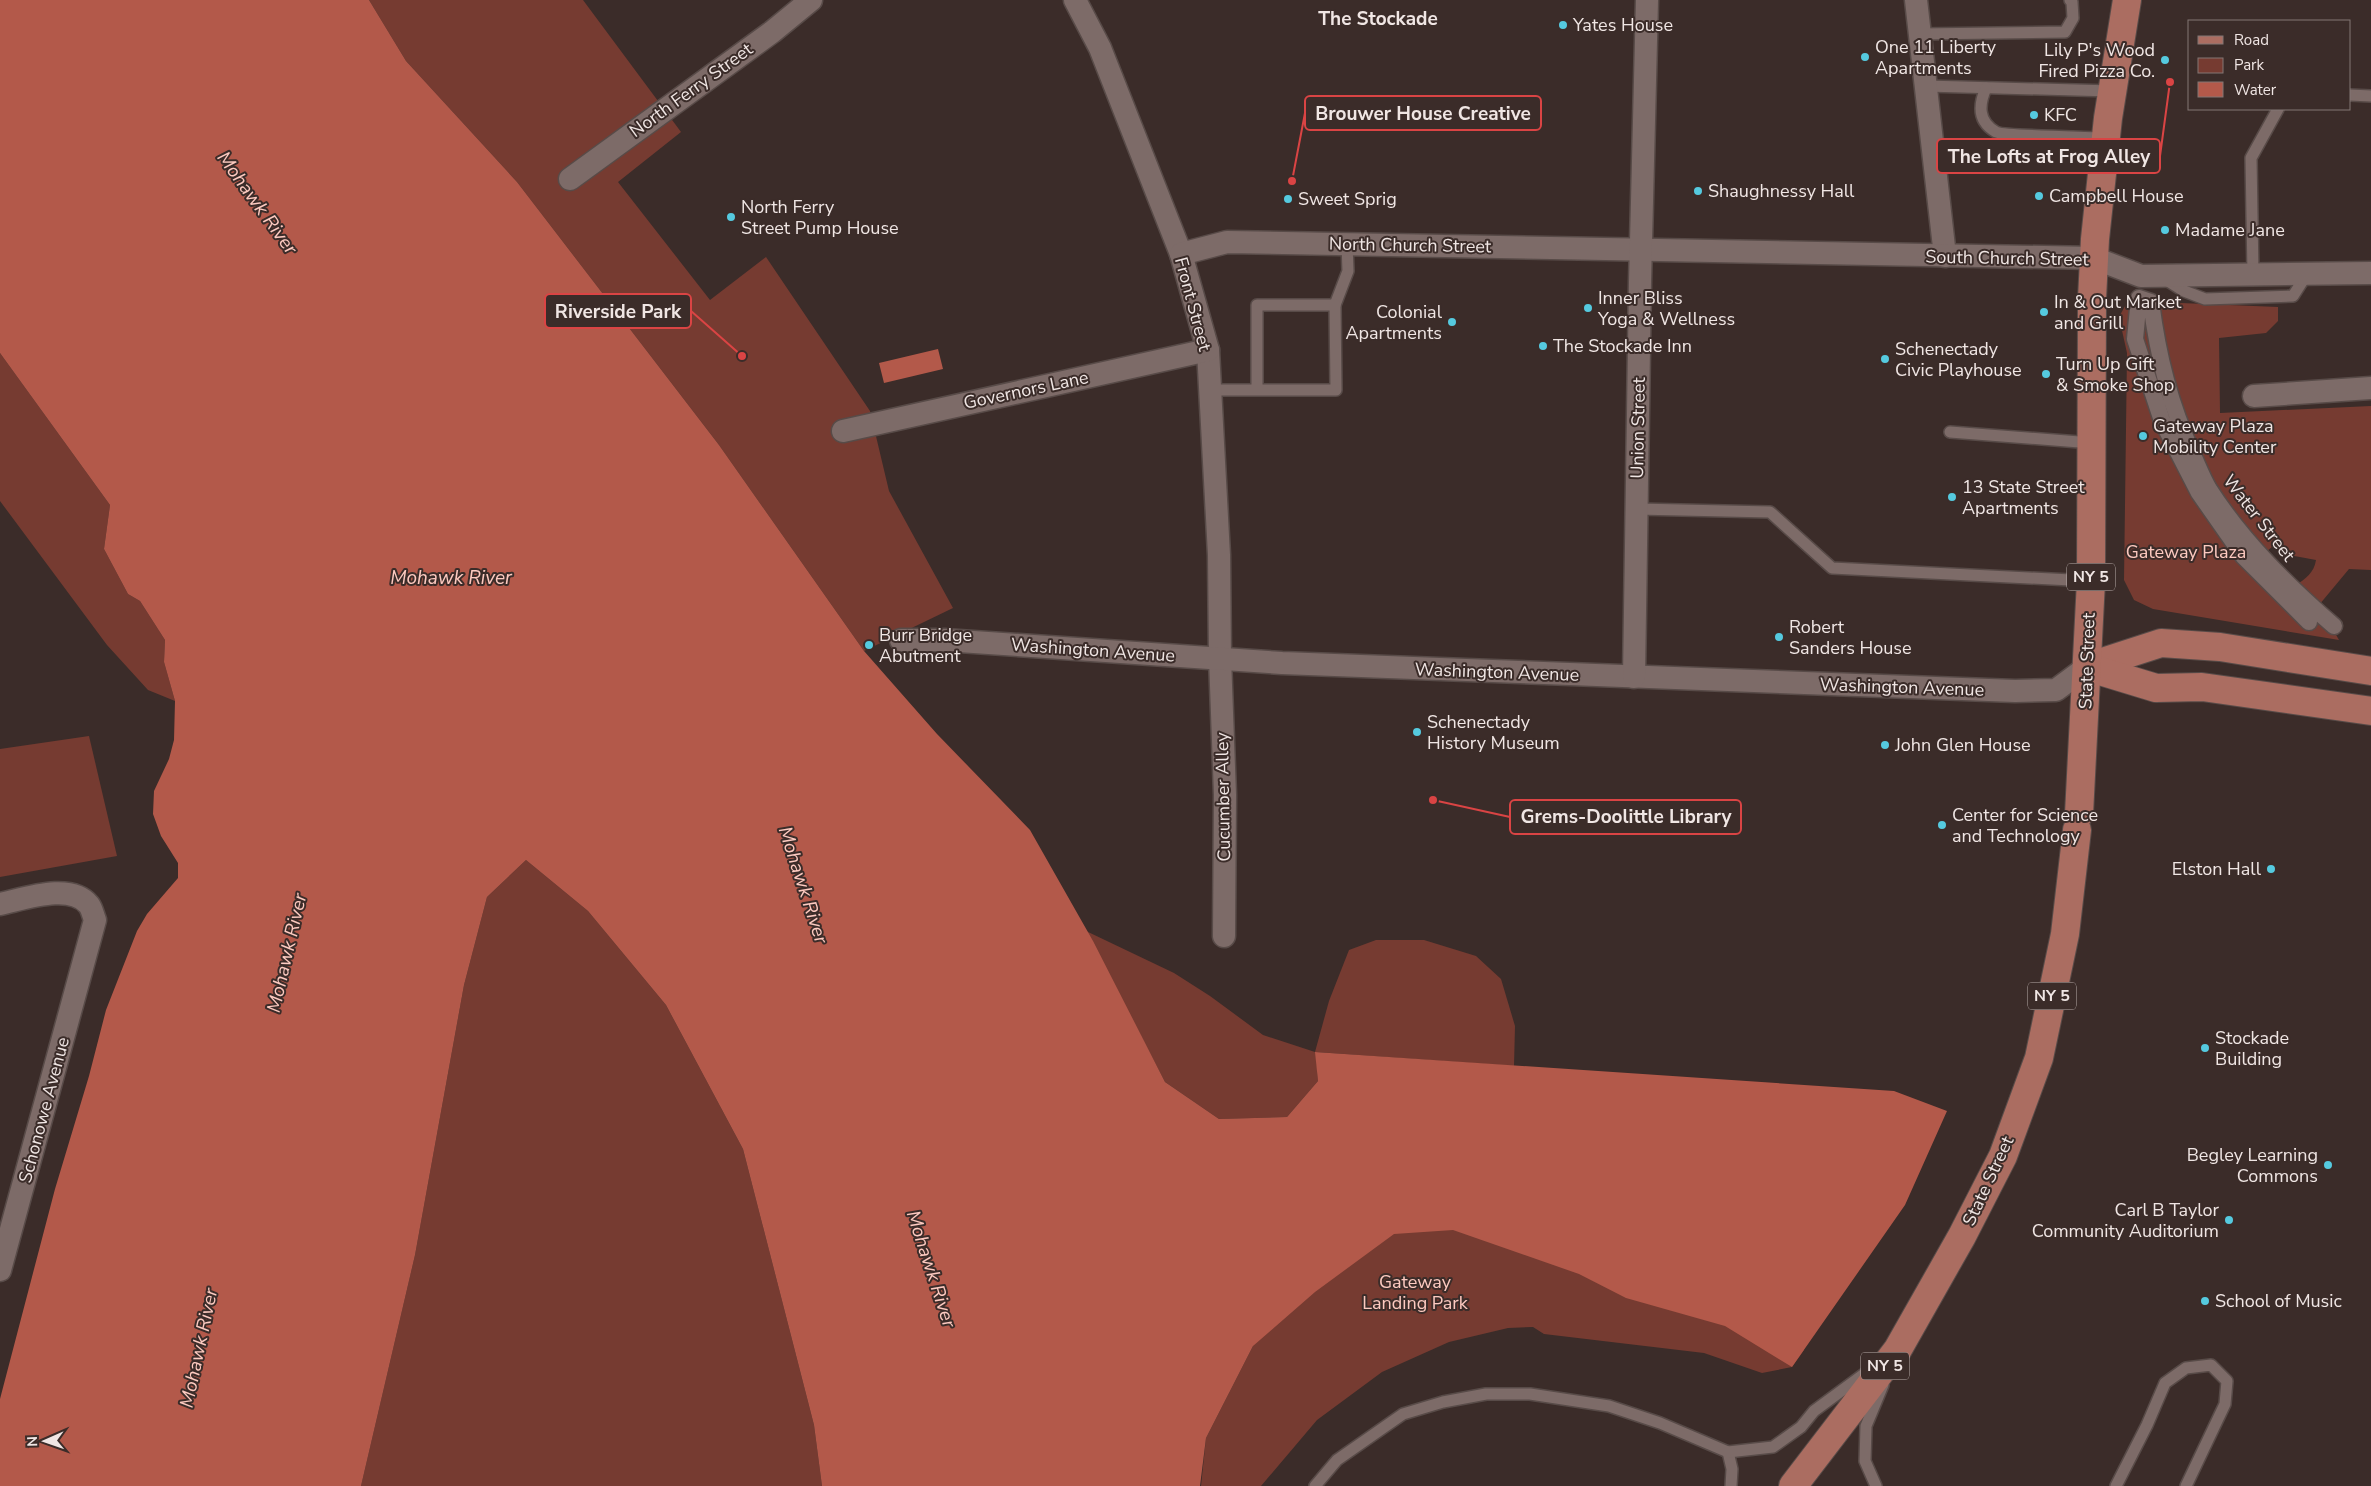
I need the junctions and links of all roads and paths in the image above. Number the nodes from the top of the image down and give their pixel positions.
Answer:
1 (811, 0) edge
2 (1075, 0) edge
3 (1647, 0) edge
4 (1916, 0) edge
5 (2070, 0) edge
6 (2127, 0) edge
7 (1920, 34) junction
8 (1926, 86) junction
9 (1986, 88) junction
10 (2112, 91) junction
11 (2351, 95) edge
12 (2371, 96) edge
13 (2277, 110) edge
14 (2105, 138) junction
15 (570, 179) dead end
16 (1347, 244) junction
17 (1641, 250) junction
18 (1181, 254) junction
19 (1945, 256) junction
20 (2094, 258) junction
21 (2371, 272) edge
22 (2252, 274) junction
23 (2307, 274) junction
24 (2159, 276) junction
25 (1335, 305) junction
26 (1208, 350) junction
27 (2371, 388) edge
28 (1209, 390) junction
29 (1257, 390) junction
30 (2254, 396) dead end
31 (843, 430) dead end
32 (1950, 432) dead end
33 (2092, 443) junction
34 (1637, 510) junction
35 (2091, 581) junction
36 (2309, 622) dead end
37 (2334, 626) dead end
38 (901, 640) dead end
39 (1220, 658) junction
40 (2087, 667) junction
41 (2338, 668) junction
42 (2371, 672) edge
43 (1634, 677) junction
44 (2371, 677) edge
45 (2371, 711) edge
46 (0, 904) edge
47 (1224, 936) dead end
48 (0, 1270) edge
49 (1898, 1349) junction
50 (1728, 1452) junction
51 (1316, 1486) edge
52 (1731, 1486) edge
53 (1793, 1486) edge
54 (1876, 1486) edge
55 (2116, 1486) edge
56 (2186, 1486) edge

1 - 15 street, North Ferry Street
2 - 18 street, Front Street
3 - 17 street, Union Street
4 - 7 street
5 - 7 lane
6 - 10 main road, State Street / NY 5
7 - 8 street
8 - 9 lane
8 - 19 street
9 - 10 lane
9 - 14 lane
10 - 14 main road, State Street / NY 5
11 - 12 lane
13 - 22 lane
14 - 20 main road, State Street / NY 5
16 - 17 street, North Church Street
16 - 18 street, North Church Street
16 - 25 lane
17 - 19 street, South Church Street
17 - 34 street, Union Street
18 - 26 street, Front Street
19 - 20 street, South Church Street
20 - 24 street, South Church Street
20 - 33 main road, State Street / NY 5
21 - 23 street, South Church Street
22 - 23 street, South Church Street
22 - 24 street, South Church Street
23 - 24 lane
25 - 29 lane
25 - 29 lane
26 - 28 street, Front Street
26 - 31 street, Governors Lane
27 - 30 street
28 - 29 lane
28 - 39 street, Front Street
32 - 33 lane
33 - 35 main road, State Street / NY 5
34 - 35 lane
34 - 43 street, Union Street
35 - 40 main road, State Street / NY 5
36 - 37 street, Water Street
38 - 39 street, Washington Avenue
39 - 43 street, Washington Avenue
39 - 47 street, Cucumber Alley
40 - 41 main road, Washington Avenue
40 - 43 street, Washington Avenue
40 - 45 main road
40 - 49 main road, State Street / NY 5
41 - 42 main road, Washington Avenue
41 - 44 main road
46 - 48 street, Schonowe Avenue
49 - 50 lane
49 - 53 main road, State Street / NY 5
49 - 54 lane
50 - 51 lane
50 - 52 lane
55 - 56 lane

